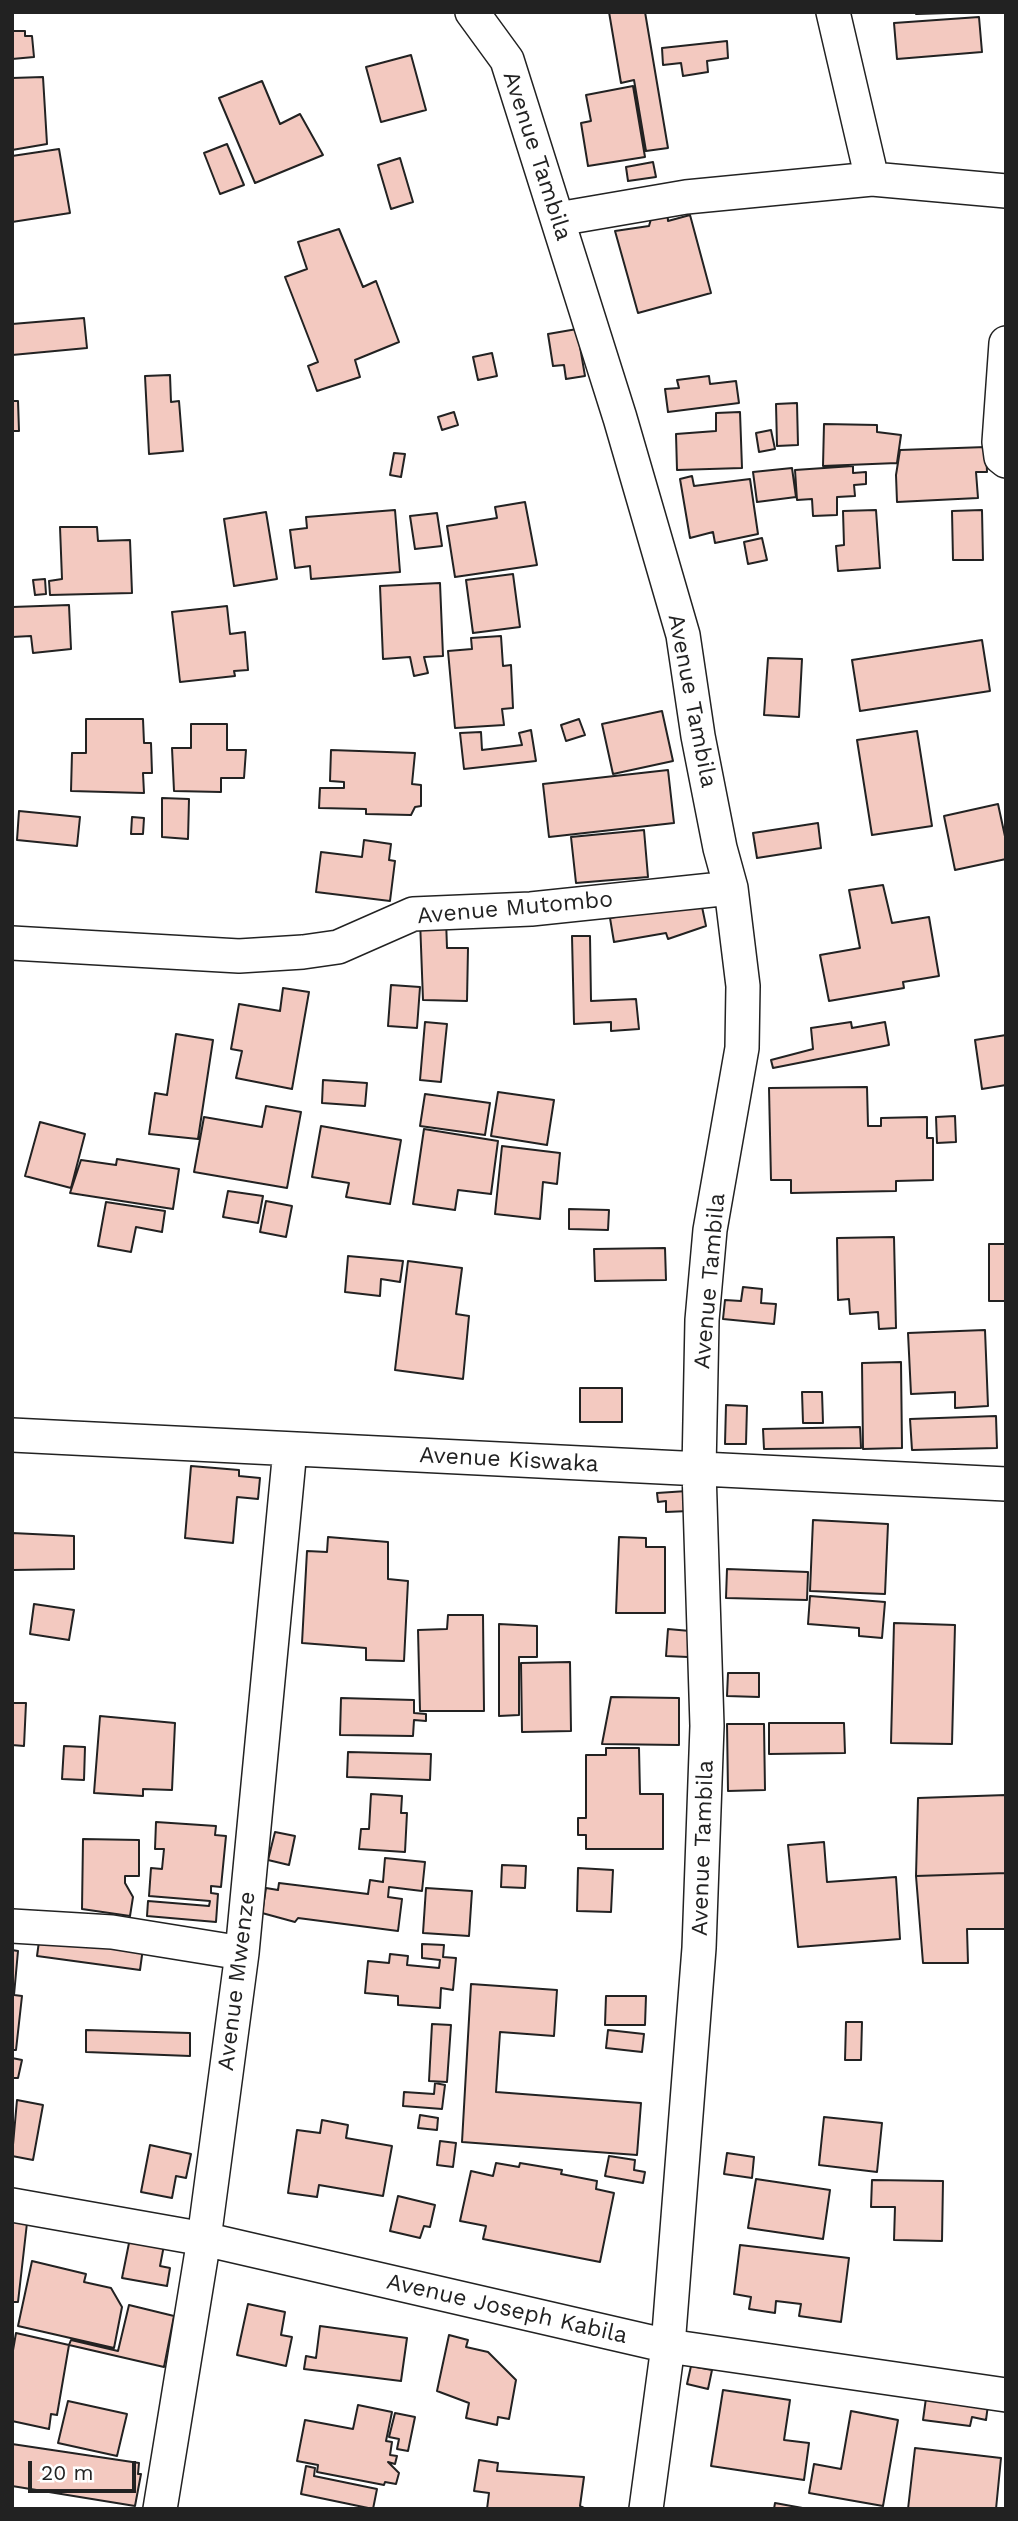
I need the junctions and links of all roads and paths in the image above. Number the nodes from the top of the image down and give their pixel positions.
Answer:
1 (472, 12) edge
2 (833, 12) edge
3 (872, 179) junction
4 (1006, 191) edge
5 (558, 219) junction
6 (1006, 343) edge
7 (1006, 461) edge
8 (731, 888) junction
9 (12, 943) edge
10 (12, 1435) edge
11 (290, 1449) junction
12 (699, 1470) junction
13 (1006, 1484) edge
14 (12, 1926) edge
15 (242, 1953) junction
16 (12, 2205) edge
17 (204, 2239) junction
18 (668, 2346) junction
19 (1006, 2395) edge
20 (160, 2509) edge
21 (646, 2509) edge

1 - 5 street, Avenue Tambila
2 - 3 street
3 - 4 street
3 - 5 street
5 - 8 street, Avenue Tambila
6 - 7 street
8 - 9 street, Avenue Mutombo
8 - 12 street, Avenue Tambila
10 - 11 street, Avenue Kiswaka
11 - 12 street, Avenue Kiswaka
11 - 15 street, Avenue Mwenze
12 - 13 street, Avenue Kiswaka
12 - 18 street, Avenue Tambila
14 - 15 street
15 - 17 street, Avenue Mwenze
16 - 17 street, Avenue Joseph Kabila
17 - 18 street, Avenue Joseph Kabila
17 - 20 street, Avenue Mwenze
18 - 19 street, Avenue Joseph Kabila
18 - 21 street, Avenue Tambila

